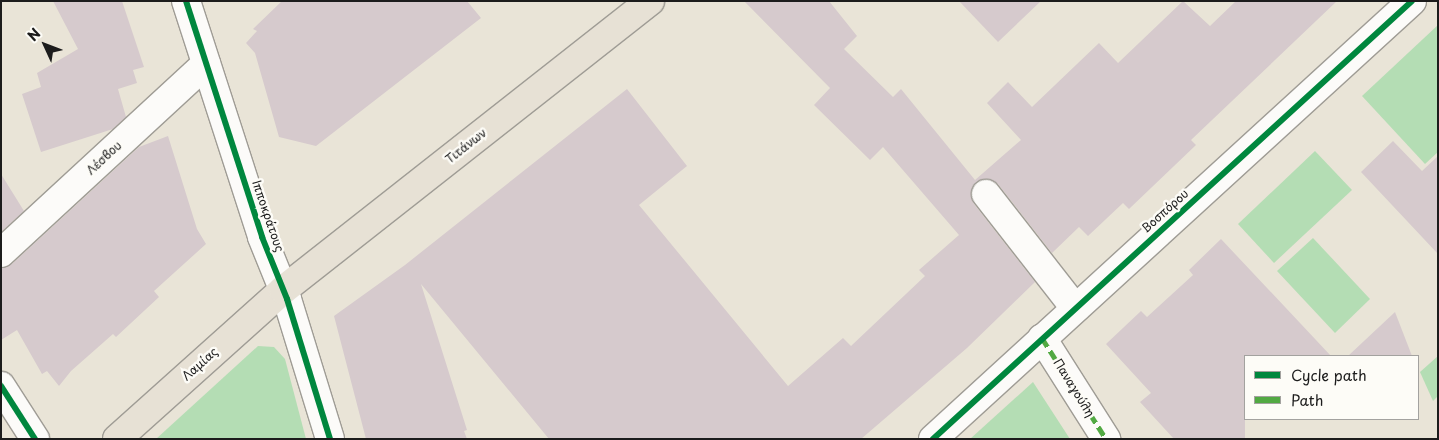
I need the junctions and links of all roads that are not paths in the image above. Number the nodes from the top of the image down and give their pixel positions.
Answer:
1 (186, 1) edge
2 (650, 1) edge
3 (1412, 1) edge
4 (206, 64) junction
5 (986, 194) dead end
6 (1, 253) edge
7 (285, 295) junction
8 (1075, 308) junction
9 (1042, 338) junction
10 (1, 386) edge
11 (35, 439) edge
12 (117, 439) edge
13 (330, 439) edge
14 (933, 439) edge
15 (1106, 439) edge

1 - 4 street, Ιπποκράτους
2 - 7 main road, Τιτάνων
3 - 8 street, Βοσπόρου
4 - 6 street, Λέσβου
4 - 7 street, Ιπποκράτους
5 - 8 street
7 - 12 main road, Λαμίας
7 - 13 street, Ιπποκράτους
8 - 9 street, Βοσπόρου
9 - 14 street, Βοσπόρου
9 - 15 street, Παναγούλη
10 - 11 street

